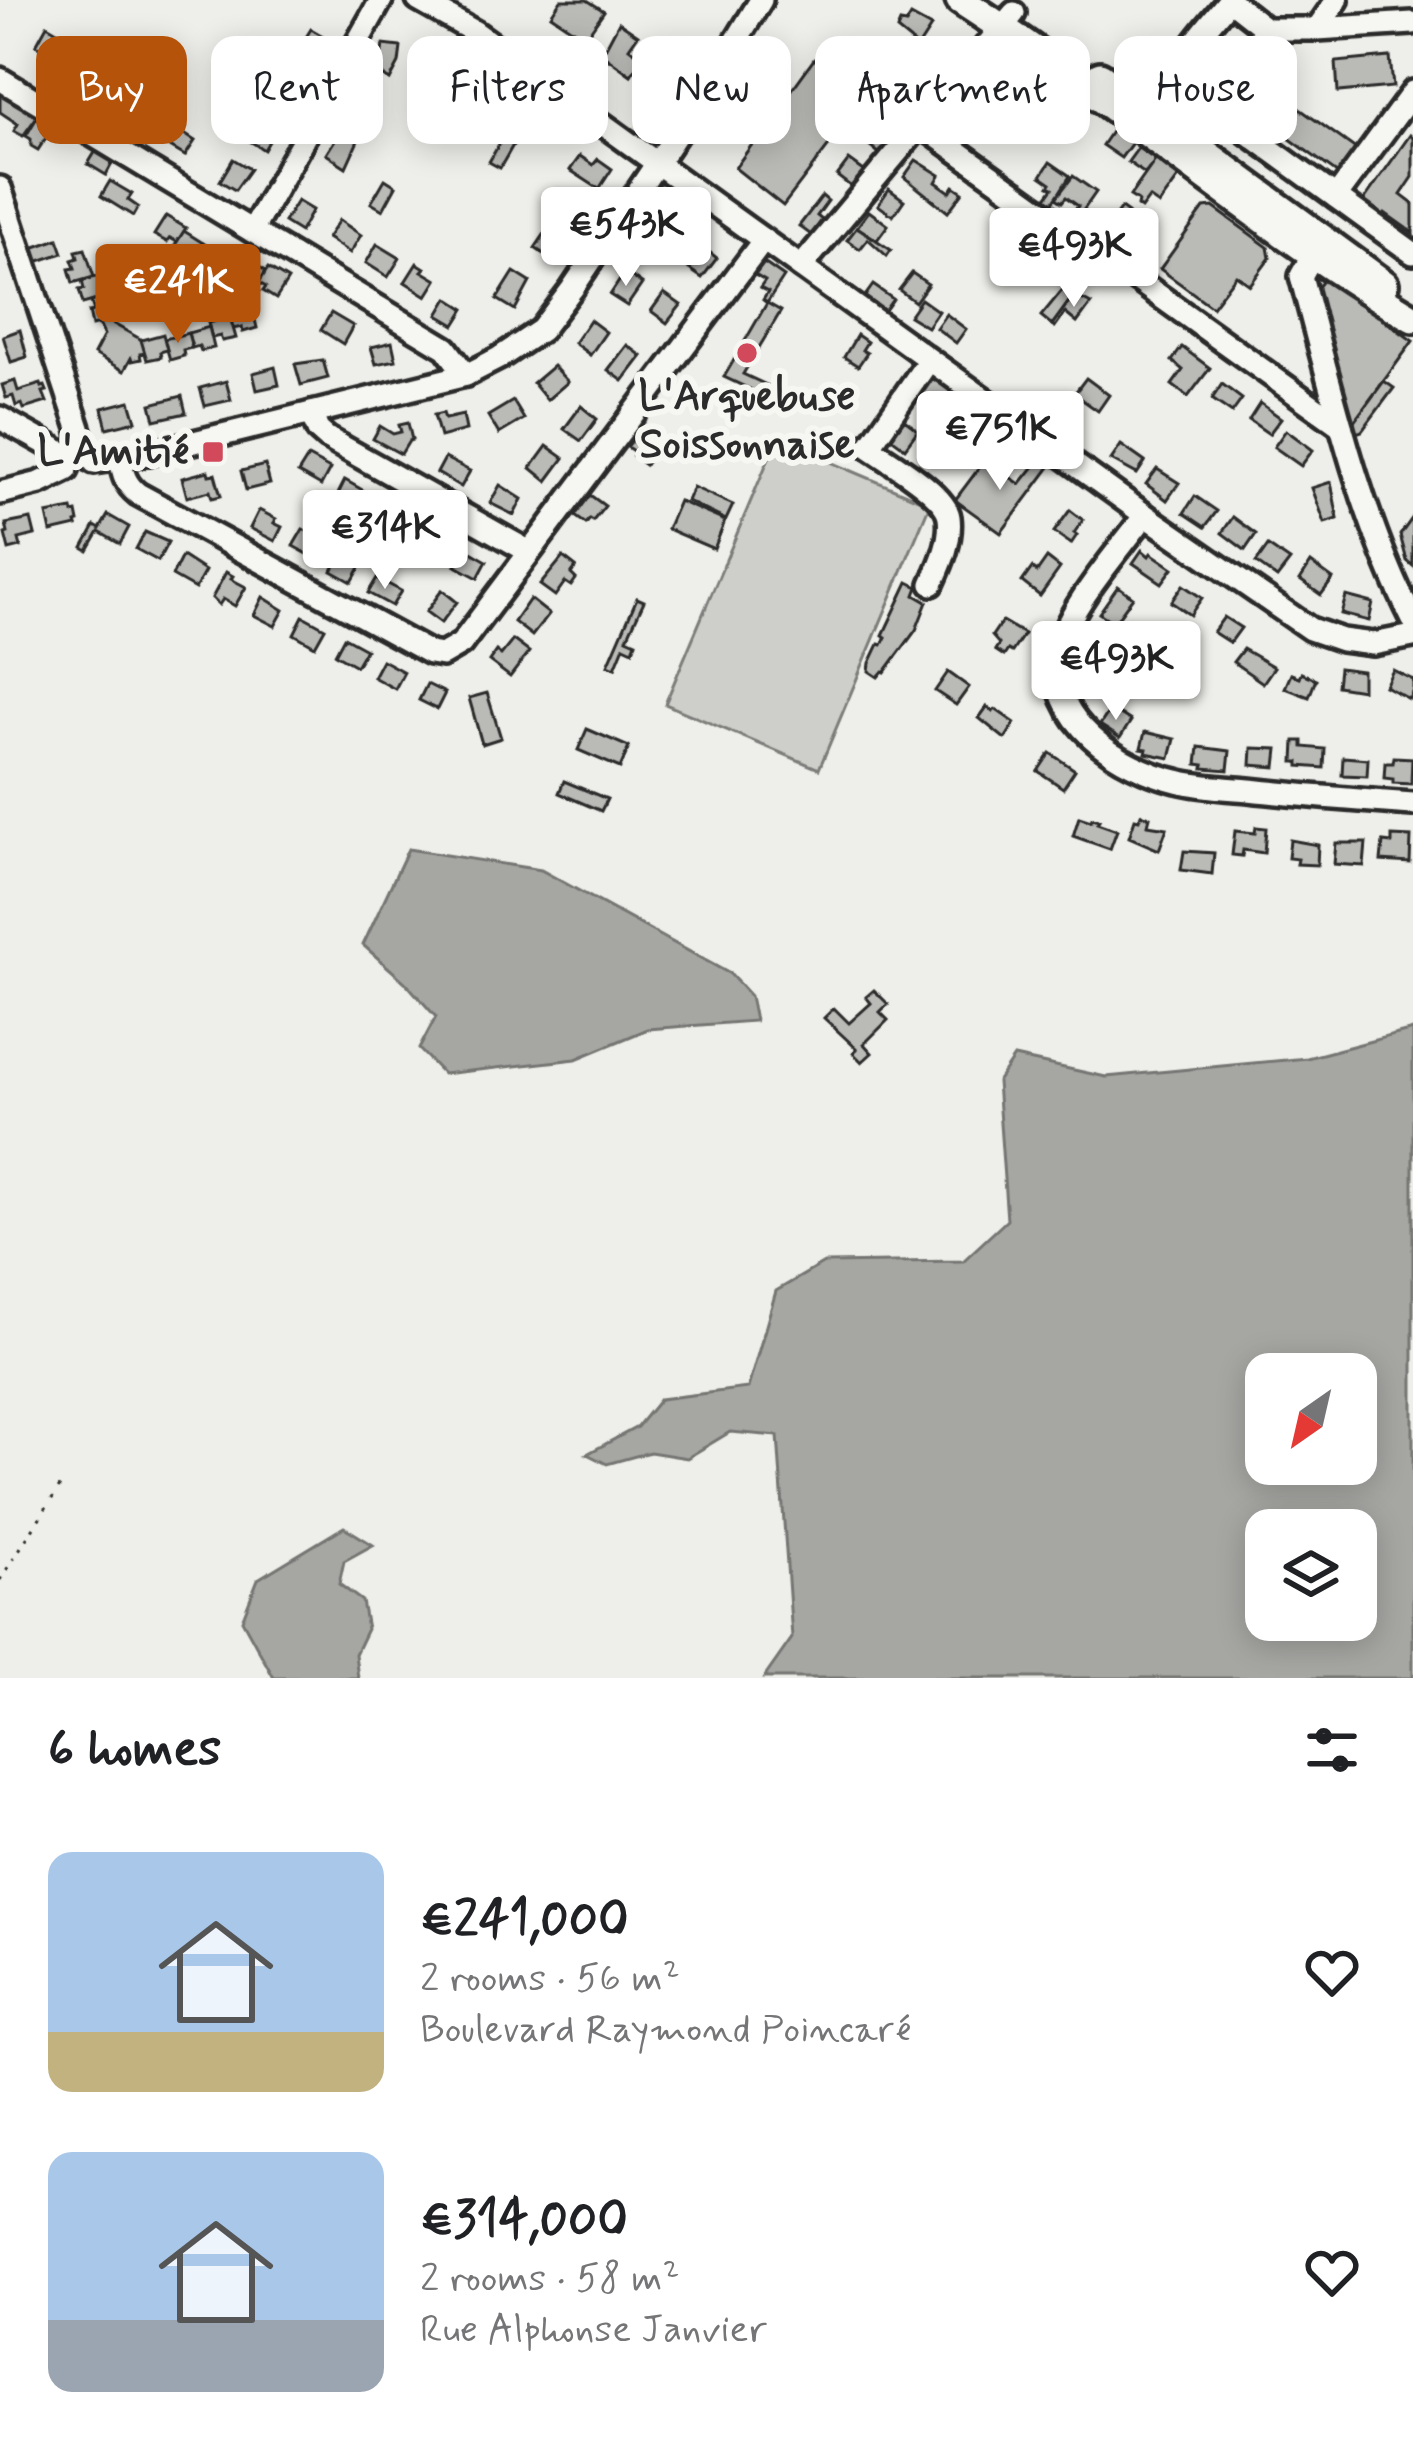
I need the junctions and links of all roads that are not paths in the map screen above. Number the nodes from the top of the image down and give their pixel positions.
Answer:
1 (381, 0) edge
2 (418, 0) edge
3 (761, 0) edge
4 (772, 0) edge
5 (960, 0) edge
6 (1229, 0) edge
7 (1337, 0) edge
8 (1004, 14) edge
9 (1413, 23) edge
10 (1266, 28) junction
11 (1317, 29) junction
12 (741, 36) edge
13 (741, 36) edge
14 (1202, 36) edge
15 (1260, 36) edge
16 (0, 79) edge
17 (1413, 92) edge
18 (1114, 97) edge
19 (669, 144) edge
20 (905, 144) edge
21 (948, 144) edge
22 (1177, 144) edge
23 (1184, 144) edge
24 (1199, 144) edge
25 (1258, 144) edge
26 (1196, 158) junction
27 (656, 163) junction
28 (0, 188) edge
29 (1336, 197) junction
30 (252, 231) junction
31 (763, 241) junction
32 (1318, 247) junction
33 (1413, 253) edge
34 (801, 267) junction
35 (1413, 306) edge
36 (1413, 318) edge
37 (929, 360) junction
38 (466, 375) junction
39 (311, 413) junction
40 (0, 418) edge
41 (1341, 425) junction
42 (121, 458) junction
43 (78, 459) junction
44 (0, 493) edge
45 (1145, 515) junction
46 (529, 551) junction
47 (932, 584) dead end
48 (1413, 620) edge
49 (1413, 636) edge
50 (1413, 804) edge

1 - 30 street
2 - 27 street
3 - 12 street
4 - 13 street
5 - 8 main road
6 - 10 street
6 - 14 street
7 - 11 street
8 - 18 main road
9 - 11 street
10 - 11 street
10 - 15 street
16 - 30 street
17 - 29 street
19 - 27 street
20 - 34 street
21 - 41 street
22 - 26 main road
23 - 26 main road
24 - 26 street
25 - 29 street
26 - 32 main road
27 - 31 street
27 - 38 street
28 - 43 street
29 - 33 street
30 - 38 street
31 - 34 street
31 - 46 street
32 - 35 main road
32 - 36 main road
32 - 41 street
34 - 37 street
37 - 45 street
37 - 47 street
38 - 39 street
39 - 42 street
39 - 46 street
40 - 43 street
41 - 48 street
42 - 43 street
42 - 46 street
43 - 44 street
45 - 49 street
45 - 50 street

